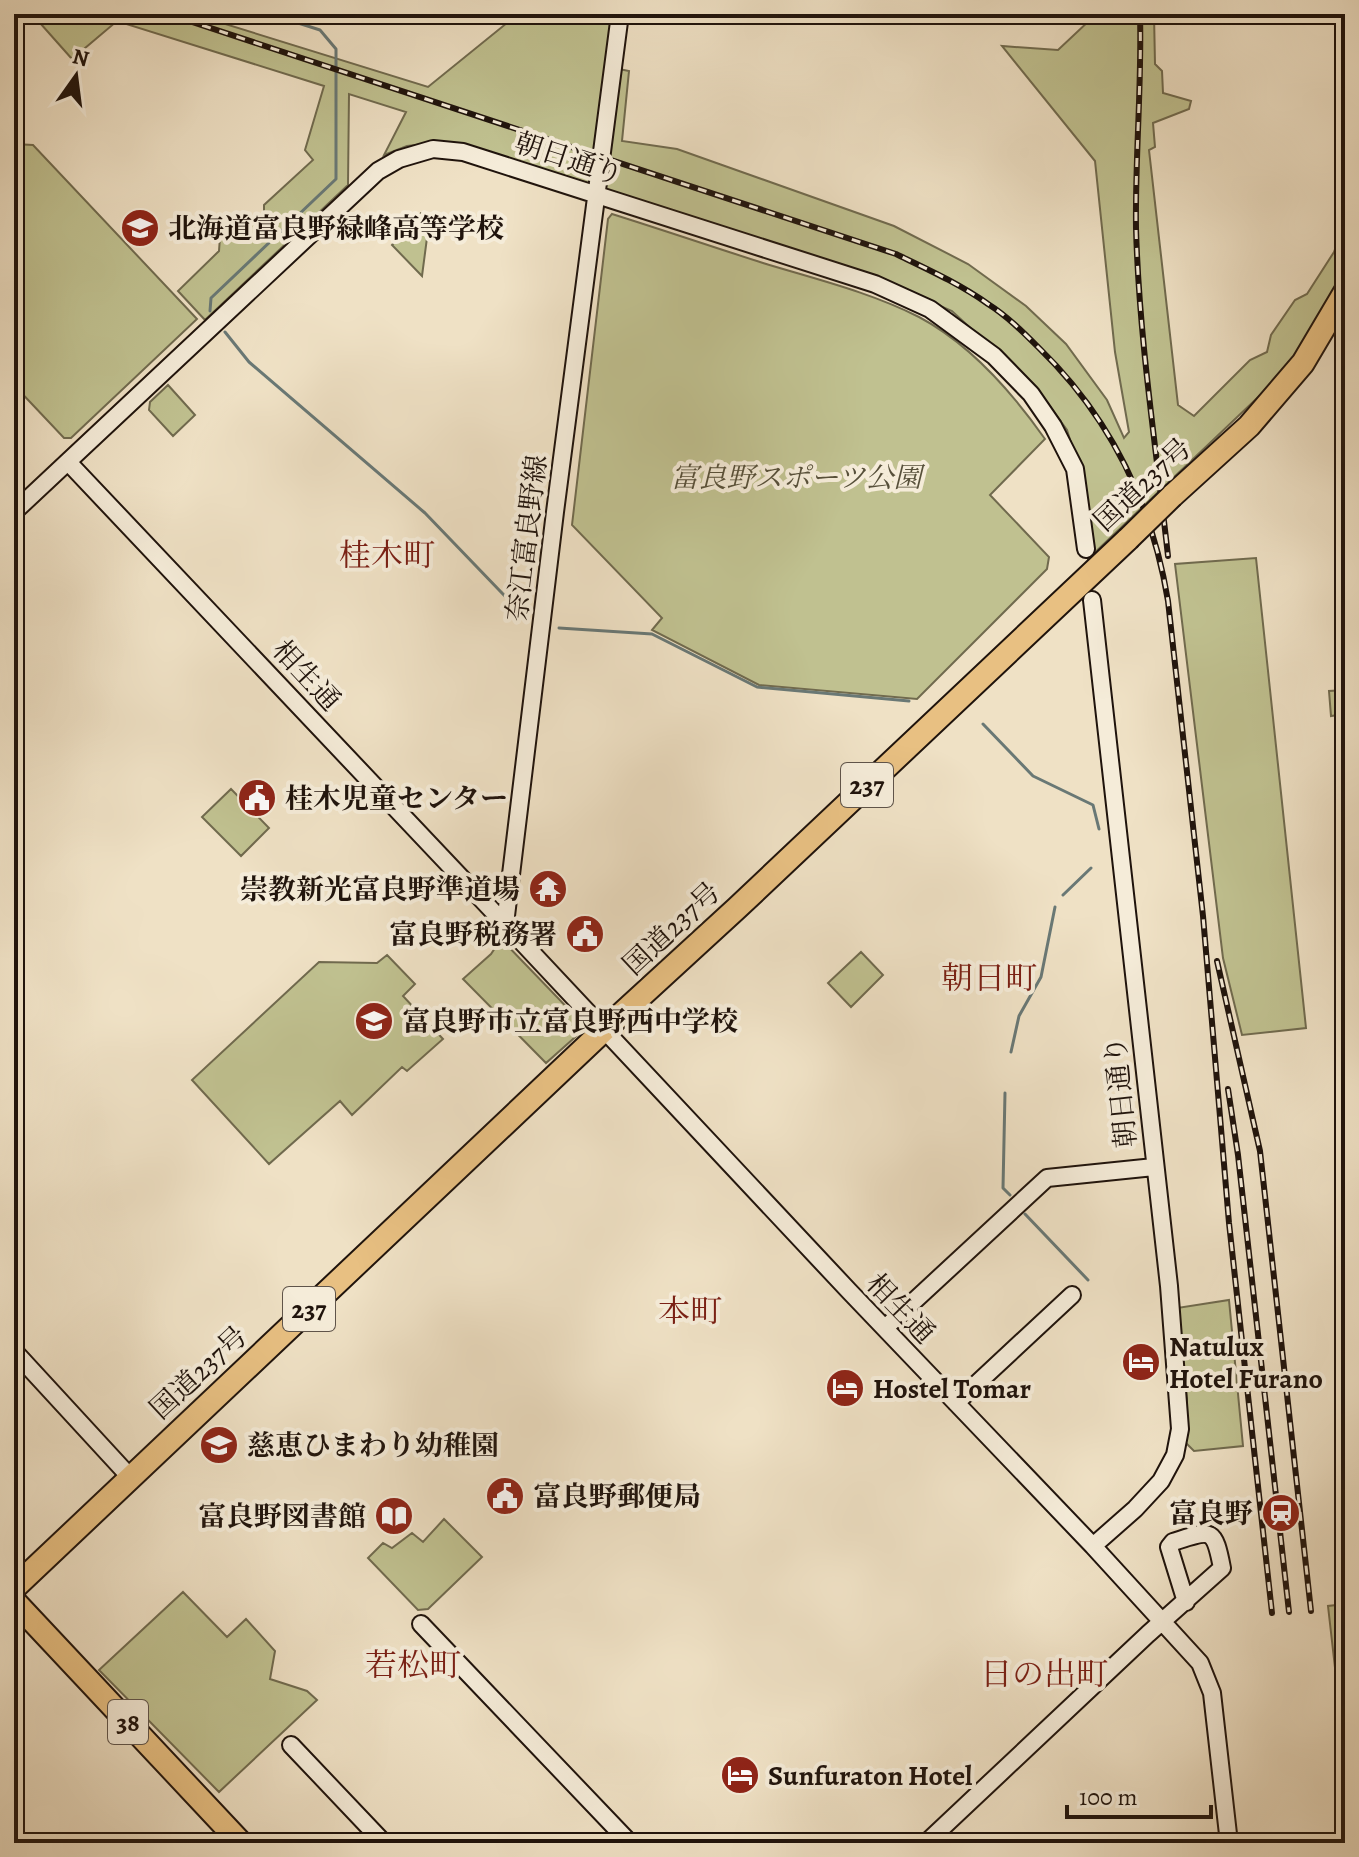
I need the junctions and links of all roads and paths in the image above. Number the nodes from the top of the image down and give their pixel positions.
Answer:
1 (620, 14) edge
2 (597, 194) junction
3 (1345, 292) edge
4 (68, 462) junction
5 (14, 512) edge
6 (1086, 549) dead end
7 (1092, 600) dead end
8 (505, 924) junction
9 (605, 1029) junction
10 (1154, 1167) junction
11 (1072, 1295) dead end
12 (885, 1328) junction
13 (14, 1351) edge
14 (956, 1403) junction
15 (130, 1477) junction
16 (1093, 1546) junction
17 (14, 1588) edge
18 (14, 1601) edge
19 (1186, 1602) dead end
20 (1162, 1622) junction
21 (421, 1624) dead end
22 (291, 1745) dead end
23 (241, 1843) edge
24 (384, 1843) edge
25 (630, 1843) edge
26 (926, 1843) edge
27 (1229, 1843) edge

1 - 2 street, 奈江富良野線
2 - 4 street, 朝日通り
2 - 6 street, 朝日通り
2 - 8 street, 奈江富良野線
3 - 9 highway, 国道237号 / 237, bridge
4 - 5 street, 朝日通り
4 - 8 street, 相生通
7 - 10 street, 朝日通り
8 - 9 street
9 - 12 street, 相生通
9 - 15 highway, 国道237号 / 237
10 - 12 street
10 - 16 street, 朝日通り
11 - 14 street
12 - 14 street, 相生通
13 - 15 street
14 - 16 street, 相生通
15 - 17 highway, 国道237号 / 237
16 - 20 street, 相生通
18 - 23 highway, 38
19 - 20 street
20 - 26 street
20 - 27 street, 相生通
21 - 25 street
22 - 24 street

